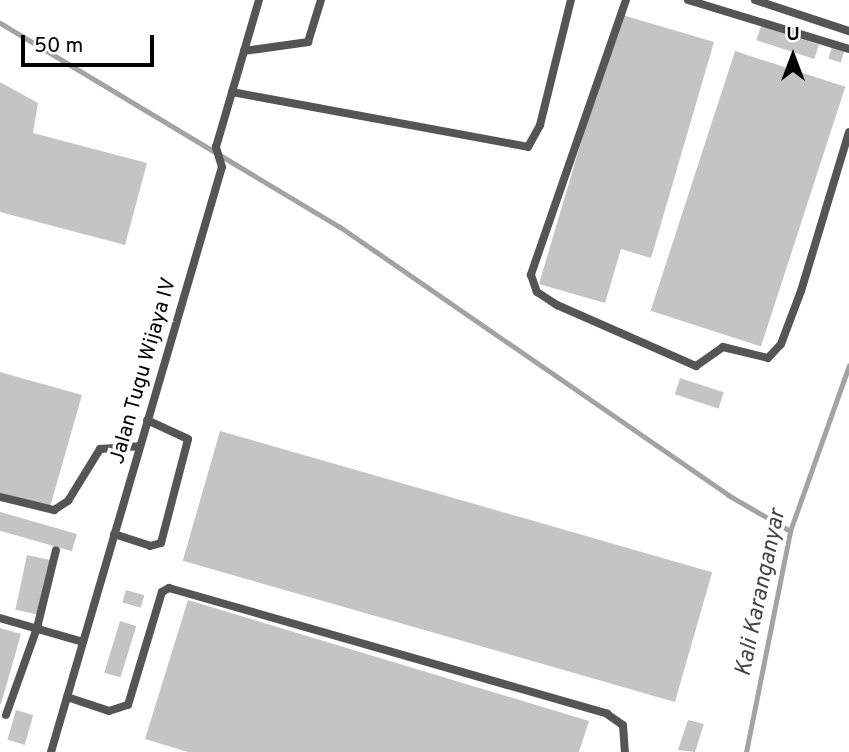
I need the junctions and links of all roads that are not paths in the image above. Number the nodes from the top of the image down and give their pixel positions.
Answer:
1 (259, 0) edge
2 (321, 0) edge
3 (571, 0) edge
4 (626, 0) edge
5 (688, 0) edge
6 (755, 0) edge
7 (849, 31) edge
8 (849, 49) edge
9 (244, 51) junction
10 (232, 92) junction
11 (849, 132) edge
12 (147, 420) junction
13 (139, 446) junction
14 (0, 497) edge
15 (114, 534) junction
16 (55, 550) dead end
17 (0, 618) edge
18 (37, 628) junction
19 (83, 642) junction
20 (67, 697) junction
21 (6, 715) dead end
22 (51, 752) edge
23 (625, 752) edge

1 - 9 lane, Jalan Tugu Wijaya IV
2 - 9 lane
3 - 10 lane
4 - 11 lane
5 - 8 lane
6 - 7 lane
9 - 10 lane, Jalan Tugu Wijaya IV
10 - 12 lane, Jalan Tugu Wijaya IV
12 - 13 lane, Jalan Tugu Wijaya IV
12 - 15 lane
13 - 14 lane
13 - 15 lane, Jalan Tugu Wijaya IV
15 - 19 lane, Jalan Tugu Wijaya IV
16 - 18 lane
17 - 18 lane
18 - 19 lane
18 - 21 lane
19 - 20 lane, Jalan Tugu Wijaya IV
20 - 22 lane, Jalan Tugu Wijaya IV
20 - 23 lane

